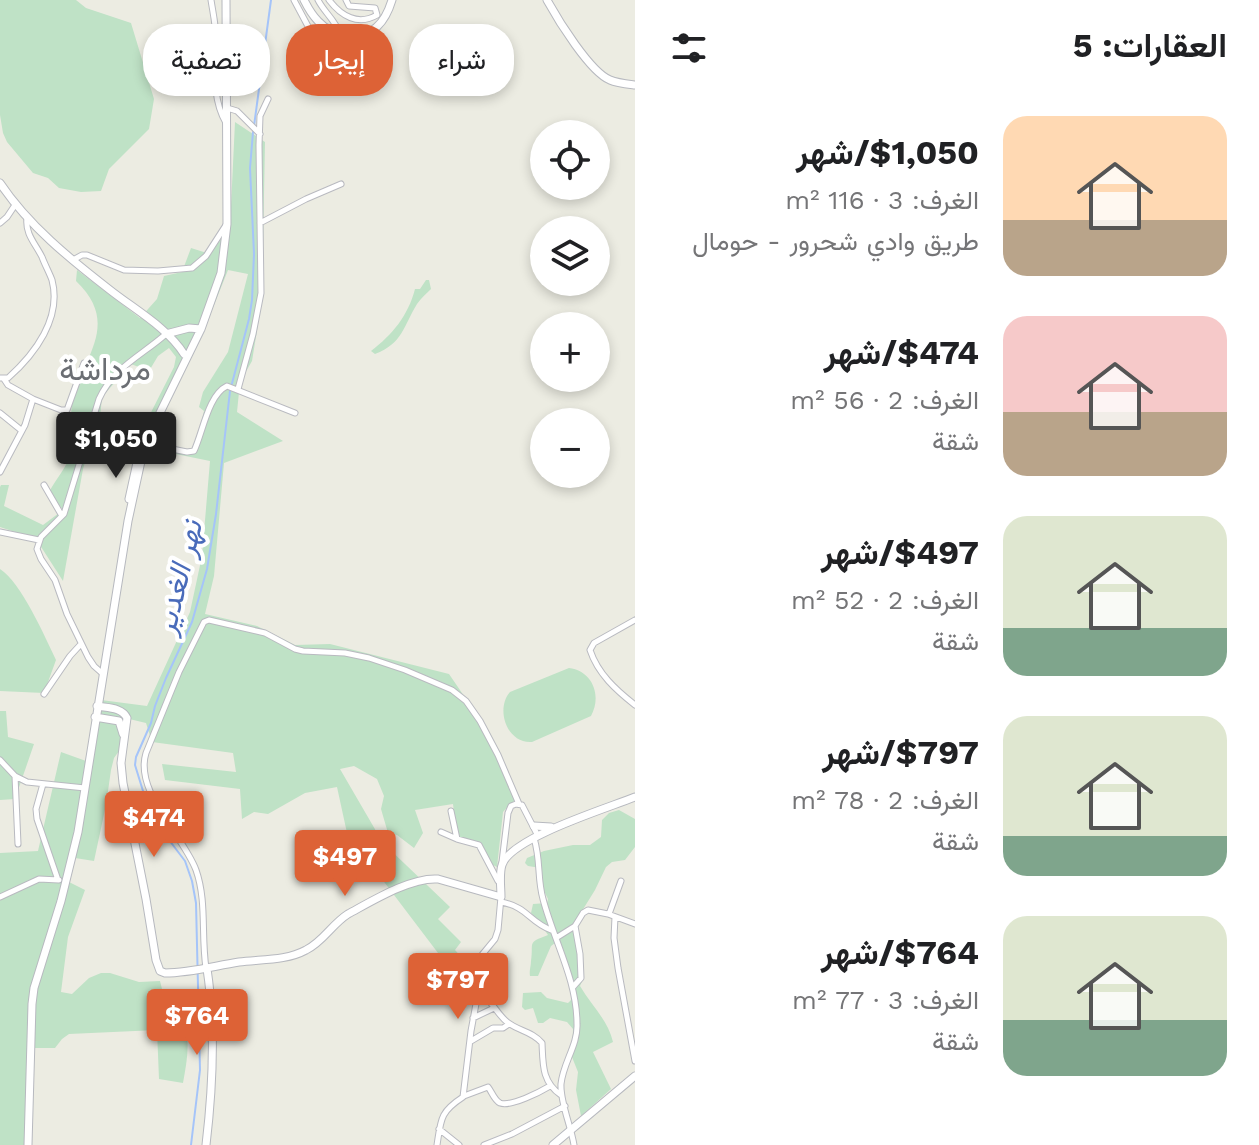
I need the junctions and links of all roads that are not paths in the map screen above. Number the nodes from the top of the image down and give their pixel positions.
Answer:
1 (211, 0) edge
2 (228, 0) edge
3 (294, 0) edge
4 (304, 0) edge
5 (318, 0) edge
6 (329, 0) edge
7 (346, 0) edge
8 (392, 0) edge
9 (547, 0) edge
10 (307, 24) edge
11 (320, 24) edge
12 (335, 24) edge
13 (379, 24) edge
14 (635, 85) edge
15 (268, 99) dead end
16 (226, 108) junction
17 (226, 124) junction
18 (257, 131) junction
19 (0, 183) edge
20 (341, 184) dead end
21 (15, 205) junction
22 (27, 218) junction
23 (0, 223) edge
24 (260, 223) junction
25 (227, 224) junction
26 (38, 228) junction
27 (28, 235) junction
28 (73, 260) junction
29 (199, 328) junction
30 (166, 334) junction
31 (184, 354) junction
32 (84, 363) dead end
33 (179, 370) junction
34 (2, 379) edge
35 (237, 388) junction
36 (33, 399) junction
37 (0, 413) edge
38 (295, 413) dead end
39 (21, 430) junction
40 (90, 432) junction
41 (144, 444) junction
42 (62, 449) dead end
43 (0, 472) edge
44 (44, 485) dead end
45 (62, 517) junction
46 (0, 532) edge
47 (39, 540) junction
48 (635, 620) edge
49 (81, 644) junction
50 (103, 674) junction
51 (44, 694) dead end
52 (635, 705) edge
53 (97, 706) junction
54 (95, 717) junction
55 (124, 741) junction
56 (0, 760) edge
57 (15, 776) junction
58 (43, 784) junction
59 (85, 788) junction
60 (635, 797) edge
61 (519, 804) junction
62 (451, 811) dead end
63 (534, 826) junction
64 (557, 827) junction
65 (441, 832) dead end
66 (536, 837) junction
67 (457, 839) junction
68 (505, 843) junction
69 (18, 844) dead end
70 (514, 849) junction
71 (502, 864) junction
72 (62, 881) junction
73 (621, 881) dead end
74 (501, 885) junction
75 (0, 897) edge
76 (501, 900) junction
77 (612, 916) junction
78 (635, 924) edge
79 (575, 926) junction
80 (552, 930) junction
81 (556, 938) junction
82 (203, 969) junction
83 (572, 988) junction
84 (478, 993) junction
85 (494, 1008) junction
86 (473, 1019) junction
87 (509, 1024) junction
88 (470, 1042) junction
89 (635, 1061) edge
90 (635, 1076) edge
91 (550, 1086) junction
92 (562, 1096) junction
93 (463, 1097) junction
94 (565, 1106) junction
95 (439, 1129) junction
96 (572, 1130) junction
97 (28, 1145) edge
98 (206, 1145) edge
99 (437, 1145) edge
100 (459, 1145) edge
101 (484, 1145) edge
102 (553, 1145) edge
103 (574, 1145) edge

1 - 17 street
2 - 16 main road
3 - 10 street
4 - 11 main road
5 - 12 street
6 - 7 street
8 - 13 main road
9 - 14 main road
15 - 18 street
16 - 17 main road
16 - 18 street
17 - 25 main road
18 - 24 street
19 - 21 main road
20 - 24 street
21 - 22 main road
21 - 23 street
22 - 26 main road
22 - 27 street
24 - 35 street
25 - 28 street
25 - 29 main road
26 - 27 street
26 - 28 main road
27 - 34 street
28 - 30 main road
29 - 30 main road
29 - 31 main road
29 - 33 main road
30 - 31 main road
30 - 40 street
31 - 33 main road
32 - 36 street
33 - 41 main road
34 - 36 street
35 - 38 street
35 - 41 street
36 - 39 street
37 - 39 street
39 - 43 street
40 - 42 street
40 - 45 street
41 - 50 main road
44 - 45 street
45 - 47 street
46 - 47 street
47 - 49 street
48 - 52 street
49 - 50 street
49 - 51 street
50 - 53 main road
53 - 54 main road
53 - 55 main road
54 - 55 main road
54 - 59 main road
55 - 82 main road
56 - 57 street
57 - 58 street
57 - 69 street
58 - 59 street
58 - 72 street
59 - 72 main road
60 - 64 main road
61 - 63 street
61 - 68 street
61 - 82 street
62 - 67 street
63 - 64 main road
63 - 66 street
64 - 66 main road
65 - 67 street
66 - 70 main road
66 - 80 street
67 - 74 street
68 - 70 main road
68 - 71 street
70 - 71 main road
71 - 74 main road
72 - 75 street
72 - 97 main road
73 - 77 street
74 - 76 main road
76 - 80 street
76 - 82 main road
76 - 84 street
77 - 78 street
77 - 79 street
77 - 89 street
79 - 81 street
79 - 83 street
80 - 81 street
81 - 83 street
82 - 98 main road
83 - 92 street
84 - 85 street
84 - 86 street
85 - 86 street
85 - 87 street
86 - 88 street
87 - 88 street
87 - 91 street
88 - 93 street
90 - 96 main road
91 - 92 street
91 - 93 street
92 - 94 street
93 - 95 street
94 - 96 street
94 - 101 street
95 - 99 street
95 - 100 street
96 - 102 main road
96 - 103 street

